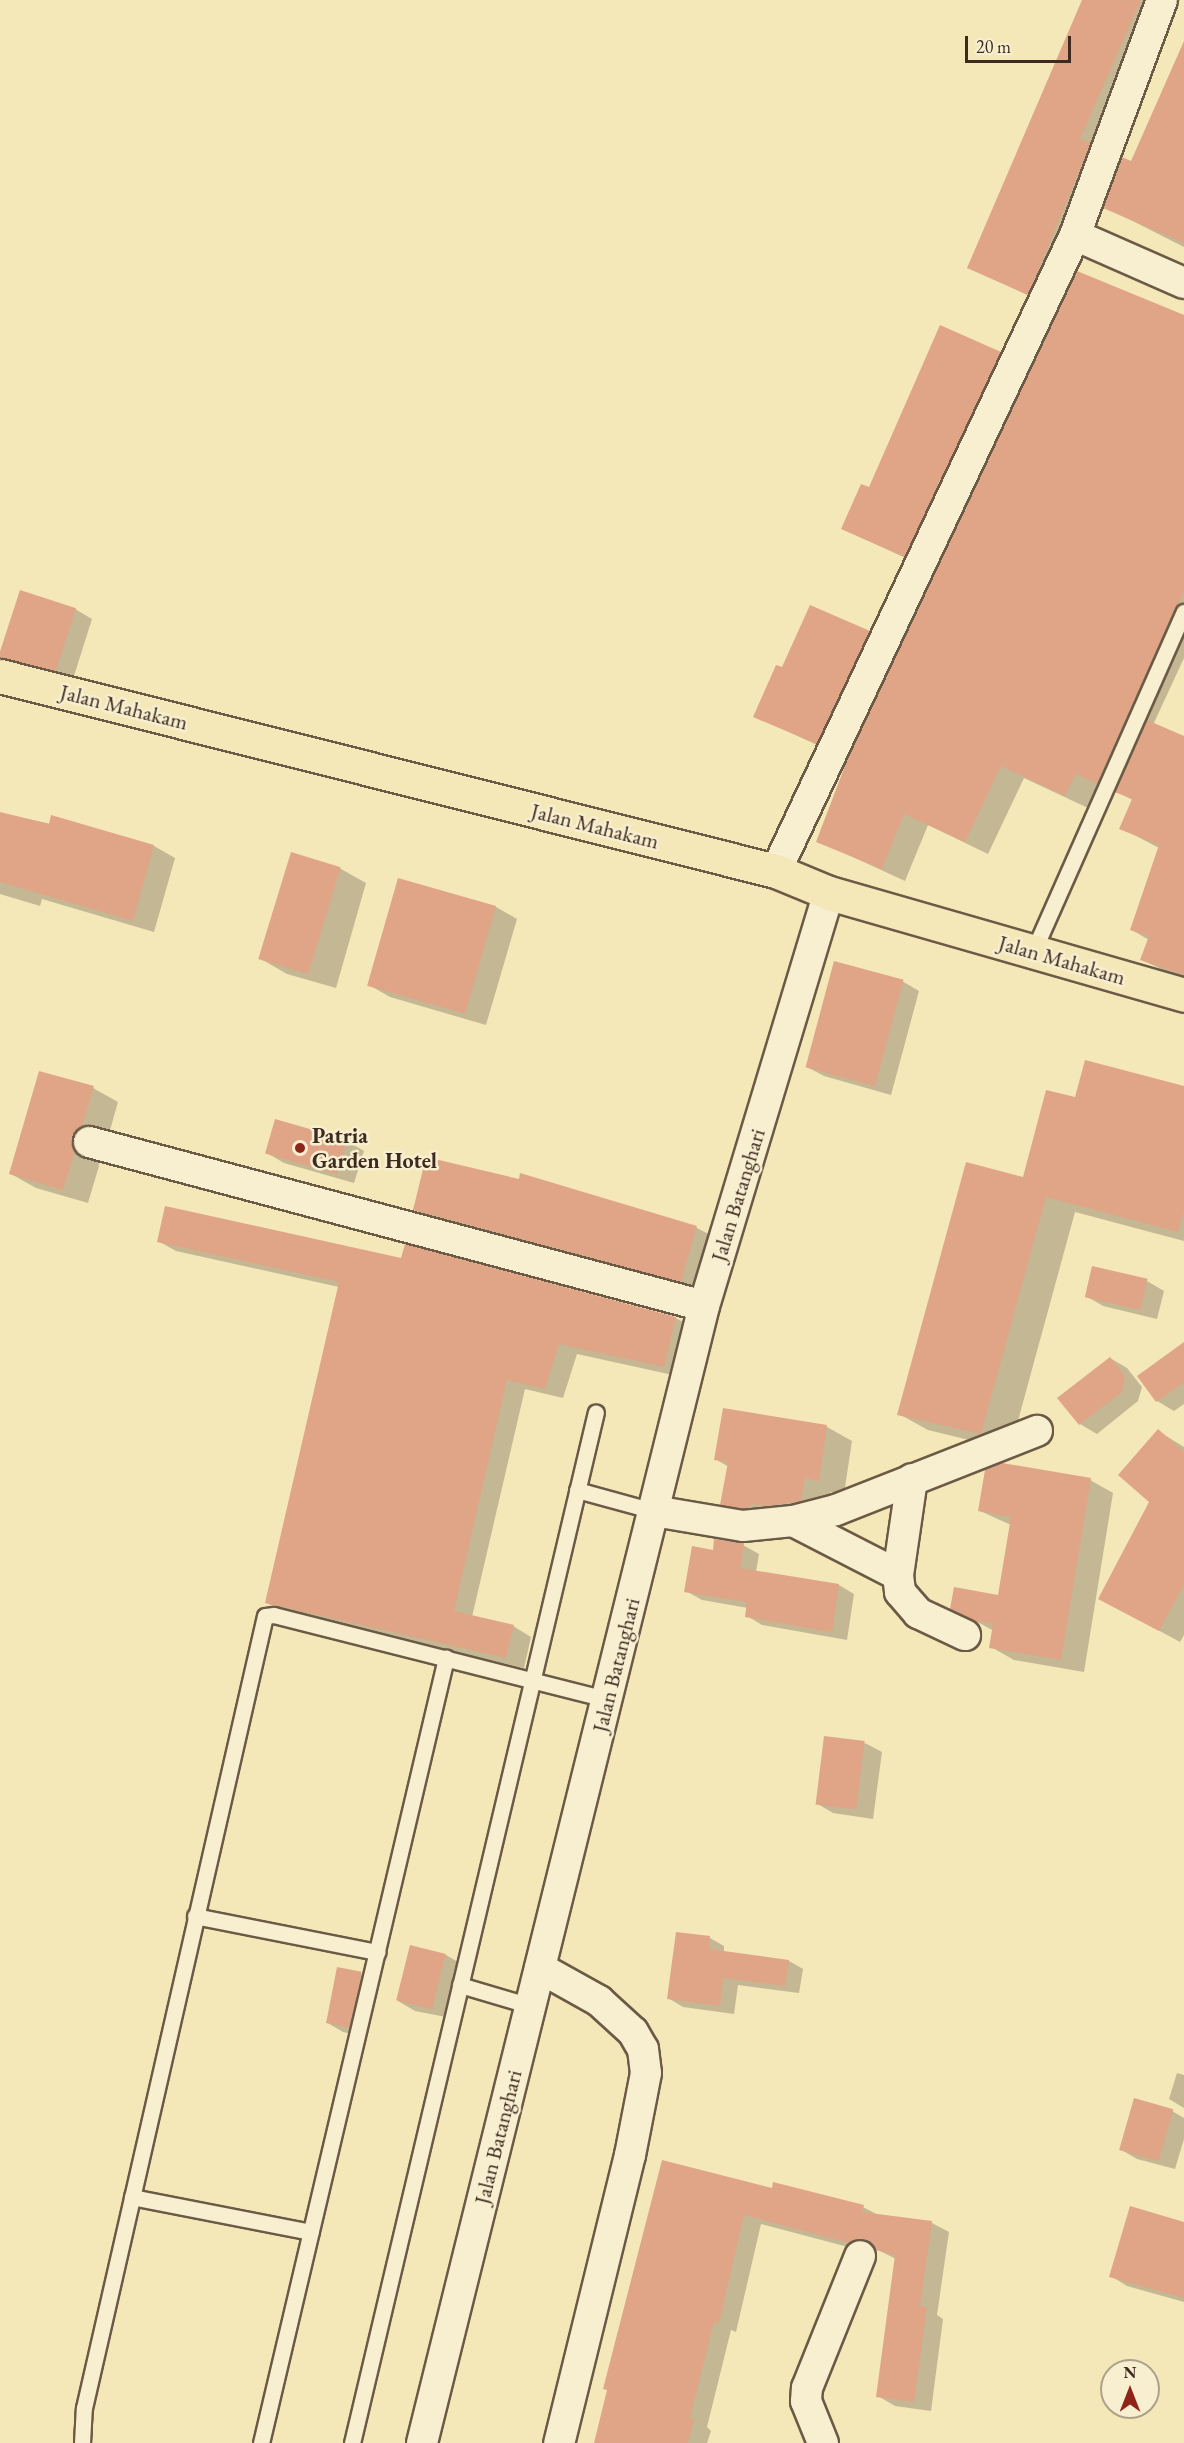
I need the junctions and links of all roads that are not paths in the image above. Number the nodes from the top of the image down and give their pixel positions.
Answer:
1 (1162, 0) edge
2 (1075, 236) junction
3 (1184, 283) edge
4 (1184, 612) edge
5 (0, 676) edge
6 (776, 871) junction
7 (829, 893) junction
8 (1033, 952) junction
9 (1184, 995) edge
10 (89, 1142) dead end
11 (704, 1306) junction
12 (596, 1412) dead end
13 (1037, 1431) dead end
14 (912, 1479) junction
15 (577, 1490) junction
16 (654, 1511) junction
17 (793, 1521) junction
18 (898, 1575) junction
19 (965, 1635) dead end
20 (446, 1658) junction
21 (533, 1679) junction
22 (607, 1699) junction
23 (195, 1916) junction
24 (377, 1952) junction
25 (540, 1968) junction
26 (460, 1985) junction
27 (531, 2006) junction
28 (132, 2197) junction
29 (311, 2232) junction
30 (860, 2256) dead end
31 (82, 2443) edge
32 (261, 2443) edge
33 (352, 2443) edge
34 (422, 2443) edge
35 (559, 2443) edge
36 (823, 2443) edge

1 - 2 street
2 - 3 street
2 - 6 street
4 - 8 lane
5 - 6 main road, Jalan Mahakam
6 - 7 main road, Jalan Mahakam
7 - 8 main road, Jalan Mahakam
7 - 11 street, Jalan Batanghari
8 - 9 main road, Jalan Mahakam
10 - 11 street
11 - 16 street, Jalan Batanghari
12 - 15 lane
13 - 14 street
14 - 17 street
14 - 18 street
15 - 16 lane
15 - 21 lane
16 - 17 street
16 - 22 street, Jalan Batanghari
17 - 18 street
18 - 19 street
20 - 21 lane
20 - 23 lane
20 - 24 lane
21 - 22 lane
21 - 26 lane
22 - 25 street, Jalan Batanghari
23 - 24 lane
23 - 28 lane
24 - 29 lane
25 - 27 street, Jalan Batanghari
25 - 35 street
26 - 27 lane
26 - 33 lane
27 - 34 street, Jalan Batanghari
28 - 29 lane
28 - 31 lane
29 - 32 lane
30 - 36 street

